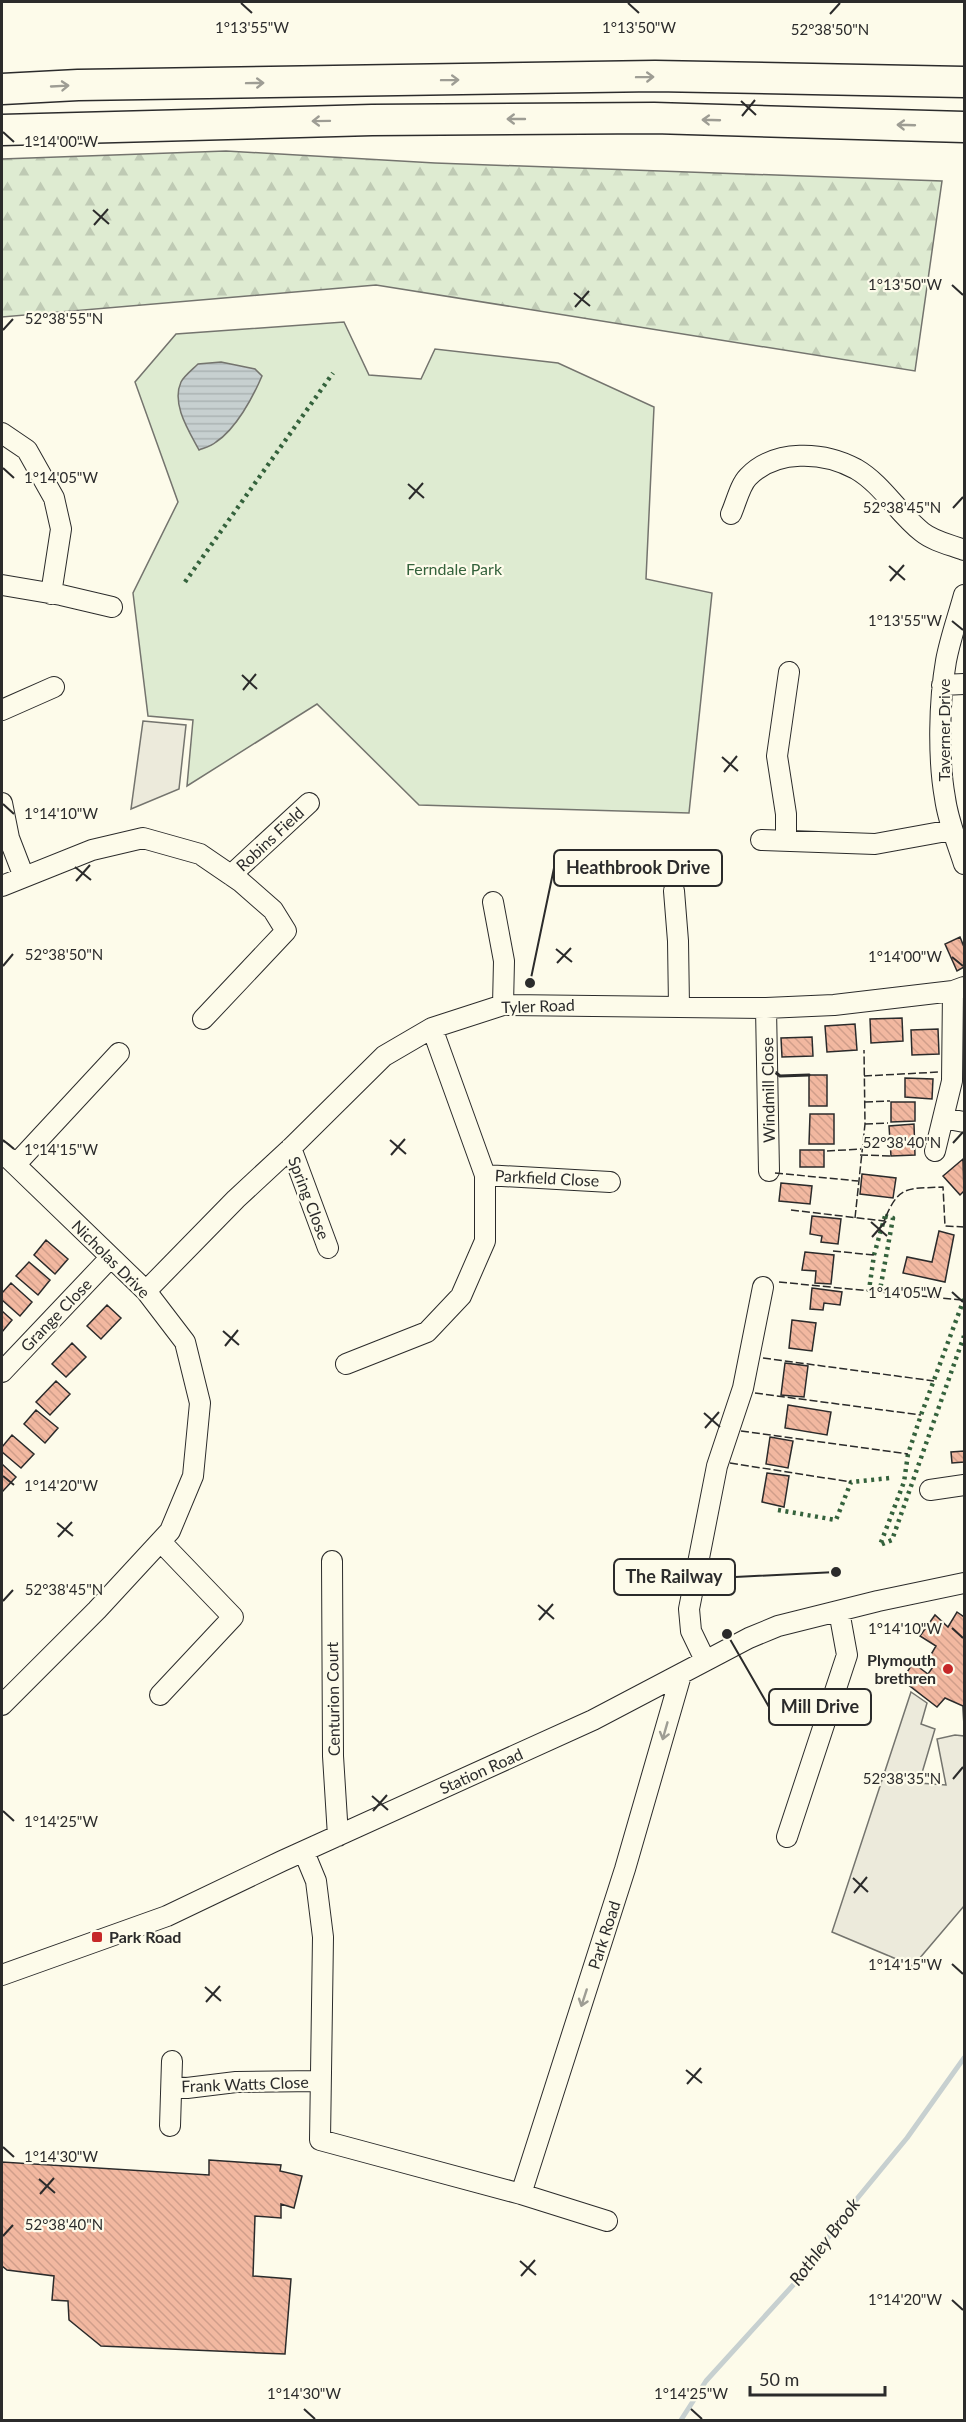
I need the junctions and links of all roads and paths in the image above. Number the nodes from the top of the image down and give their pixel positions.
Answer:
1 (964, 81) edge
2 (2, 89) edge
3 (964, 127) edge
4 (2, 130) edge
5 (2, 433) edge
6 (730, 514) dead end
7 (964, 550) edge
8 (2, 585) edge
9 (51, 594) junction
10 (964, 595) edge
11 (112, 606) dead end
12 (789, 672) dead end
13 (964, 684) edge
14 (942, 685) junction
15 (54, 687) dead end
16 (2, 710) edge
17 (2, 803) edge
18 (309, 803) dead end
19 (952, 830) junction
20 (761, 840) dead end
21 (786, 840) junction
22 (964, 864) edge
23 (231, 875) junction
24 (24, 877) junction
25 (2, 886) edge
26 (674, 891) dead end
27 (493, 902) dead end
28 (959, 989) edge
29 (503, 1005) junction
30 (679, 1006) junction
31 (766, 1008) junction
32 (203, 1019) dead end
33 (432, 1028) junction
34 (118, 1053) dead end
35 (943, 1118) junction
36 (964, 1122) edge
37 (291, 1148) junction
38 (935, 1151) dead end
39 (9, 1158) edge
40 (769, 1172) dead end
41 (485, 1175) junction
42 (609, 1182) dead end
43 (328, 1248) dead end
44 (110, 1258) junction
45 (763, 1287) dead end
46 (146, 1291) junction
47 (346, 1364) dead end
48 (2, 1372) edge
49 (964, 1485) edge
50 (930, 1490) dead end
51 (161, 1542) junction
52 (332, 1561) dead end
53 (964, 1584) edge
54 (839, 1611) junction
55 (705, 1660) junction
56 (681, 1675) junction
57 (160, 1695) dead end
58 (2, 1705) edge
59 (338, 1836) junction
60 (787, 1837) dead end
61 (304, 1852) junction
62 (2, 1976) edge
63 (172, 2061) dead end
64 (319, 2081) junction
65 (172, 2087) junction
66 (170, 2126) dead end
67 (520, 2194) junction
68 (607, 2221) dead end

2 -> 1 highway
3 -> 4 highway
5 - 9 street
6 - 7 street
8 - 9 street
9 - 11 street
10 - 14 street, Taverner Drive
12 - 21 street
13 - 14 street
14 - 19 street, Taverner Drive
15 - 16 street
17 - 24 street
18 - 23 street, Robins Field
19 - 21 street
19 - 22 street, Taverner Drive
20 - 21 street
23 - 24 street
23 - 32 street
24 - 25 street
26 - 30 street
27 - 29 street
28 - 31 street, Tyler Road
28 - 35 street
29 - 30 street, Tyler Road
29 - 33 street, Tyler Road
30 - 31 street, Tyler Road
31 - 40 street, Windmill Close
33 - 37 street, Tyler Road
33 - 41 street
34 - 39 street
35 - 36 street
35 - 38 street
37 - 43 street, Spring Close
37 - 46 street, Tyler Road
39 - 44 street, Nicholas Drive
41 - 42 street, Parkfield Close
41 - 47 street
44 - 46 street, Nicholas Drive
44 - 48 street, Grange Close
45 - 55 street
46 - 51 street, Nicholas Drive
49 - 50 street
51 - 57 street
51 - 58 street, Nicholas Drive
52 - 59 street, Centurion Court
53 - 54 street, Station Road
54 - 55 street, Station Road
54 - 60 street
55 - 56 street, Station Road
56 - 59 street, Station Road
56 -> 67 street, Park Road
59 - 61 street, Station Road
61 - 62 street, Station Road
61 - 64 street
63 - 65 street, Frank Watts Close
64 - 65 street, Frank Watts Close
64 - 67 street
65 - 66 street, Frank Watts Close
67 - 68 street

